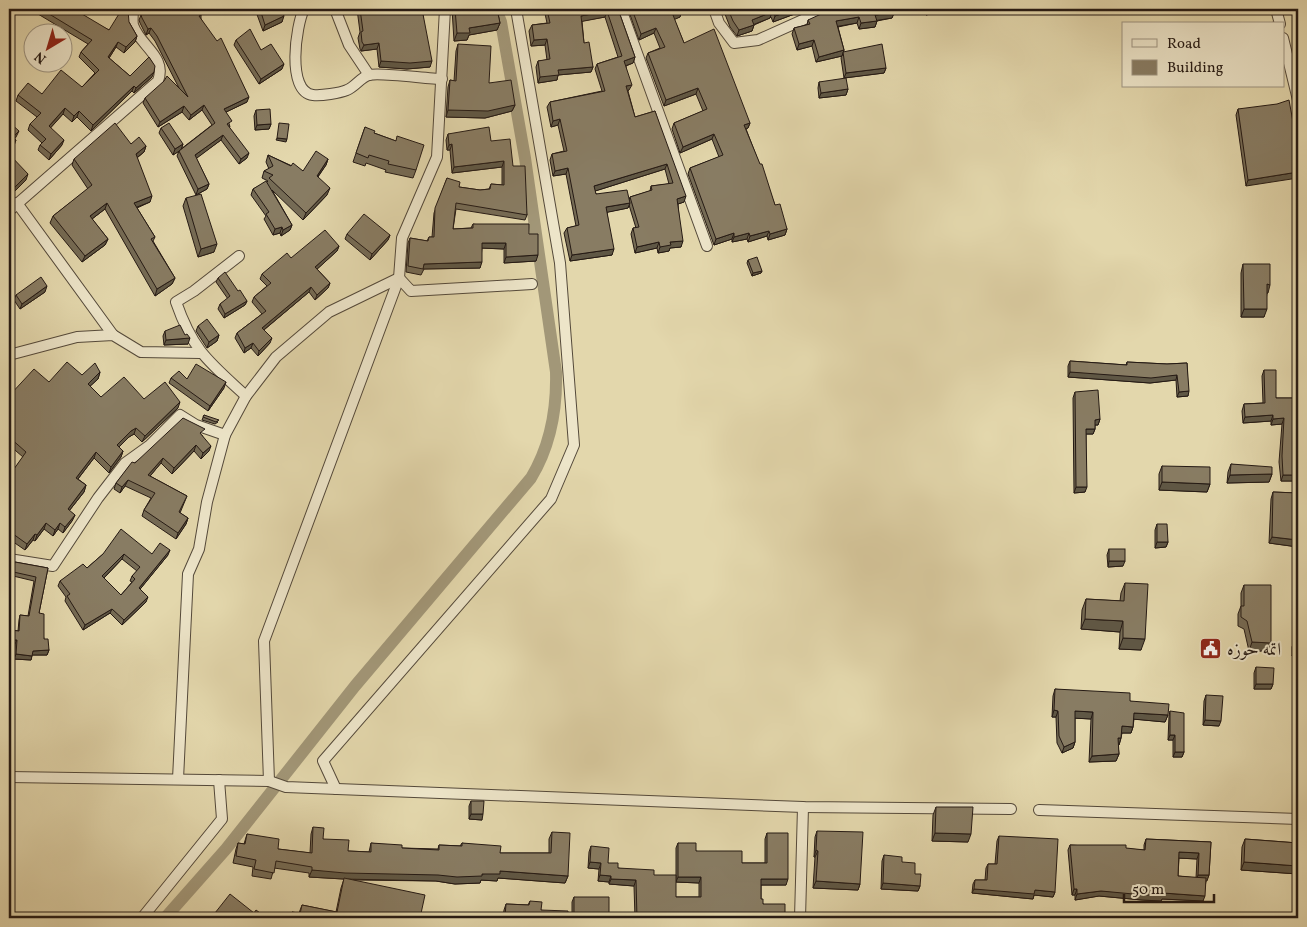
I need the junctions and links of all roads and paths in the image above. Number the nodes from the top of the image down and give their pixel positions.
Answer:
1 (133, 9) edge
2 (304, 9) edge
3 (335, 9) edge
4 (445, 9) edge
5 (516, 9) edge
6 (621, 9) edge
7 (714, 9) edge
8 (827, 9) edge
9 (1276, 9) edge
10 (1279, 22) edge
11 (1284, 42) edge
12 (369, 75) junction
13 (442, 80) junction
14 (1298, 100) edge
15 (17, 203) junction
16 (9, 211) edge
17 (706, 246) dead end
18 (239, 256) dead end
19 (399, 278) junction
20 (532, 284) dead end
21 (113, 334) junction
22 (200, 353) junction
23 (9, 355) edge
24 (246, 396) junction
25 (225, 435) junction
26 (9, 559) edge
27 (9, 777) edge
28 (178, 779) junction
29 (218, 780) junction
30 (269, 781) junction
31 (336, 789) junction
32 (803, 807) junction
33 (1011, 809) dead end
34 (1039, 810) dead end
35 (1298, 819) edge
36 (142, 918) edge
37 (800, 918) edge
38 (821, 918) edge

1 - 15 street
2 - 12 street
3 - 12 street
4 - 13 street
5 - 31 street
6 - 17 street
7 - 8 street
9 - 10 street
11 - 14 street
12 - 13 street
13 - 19 street
15 - 16 street
15 - 21 street
18 - 22 street
19 - 20 street
19 - 24 street
19 - 30 street
21 - 22 street
21 - 23 street
22 - 24 street
24 - 25 street
25 - 26 street
25 - 28 street
27 - 28 street
28 - 29 street
29 - 30 street
29 - 36 street
30 - 31 street
31 - 32 street
32 - 33 street
32 - 37 street
34 - 35 street
37 - 38 street

